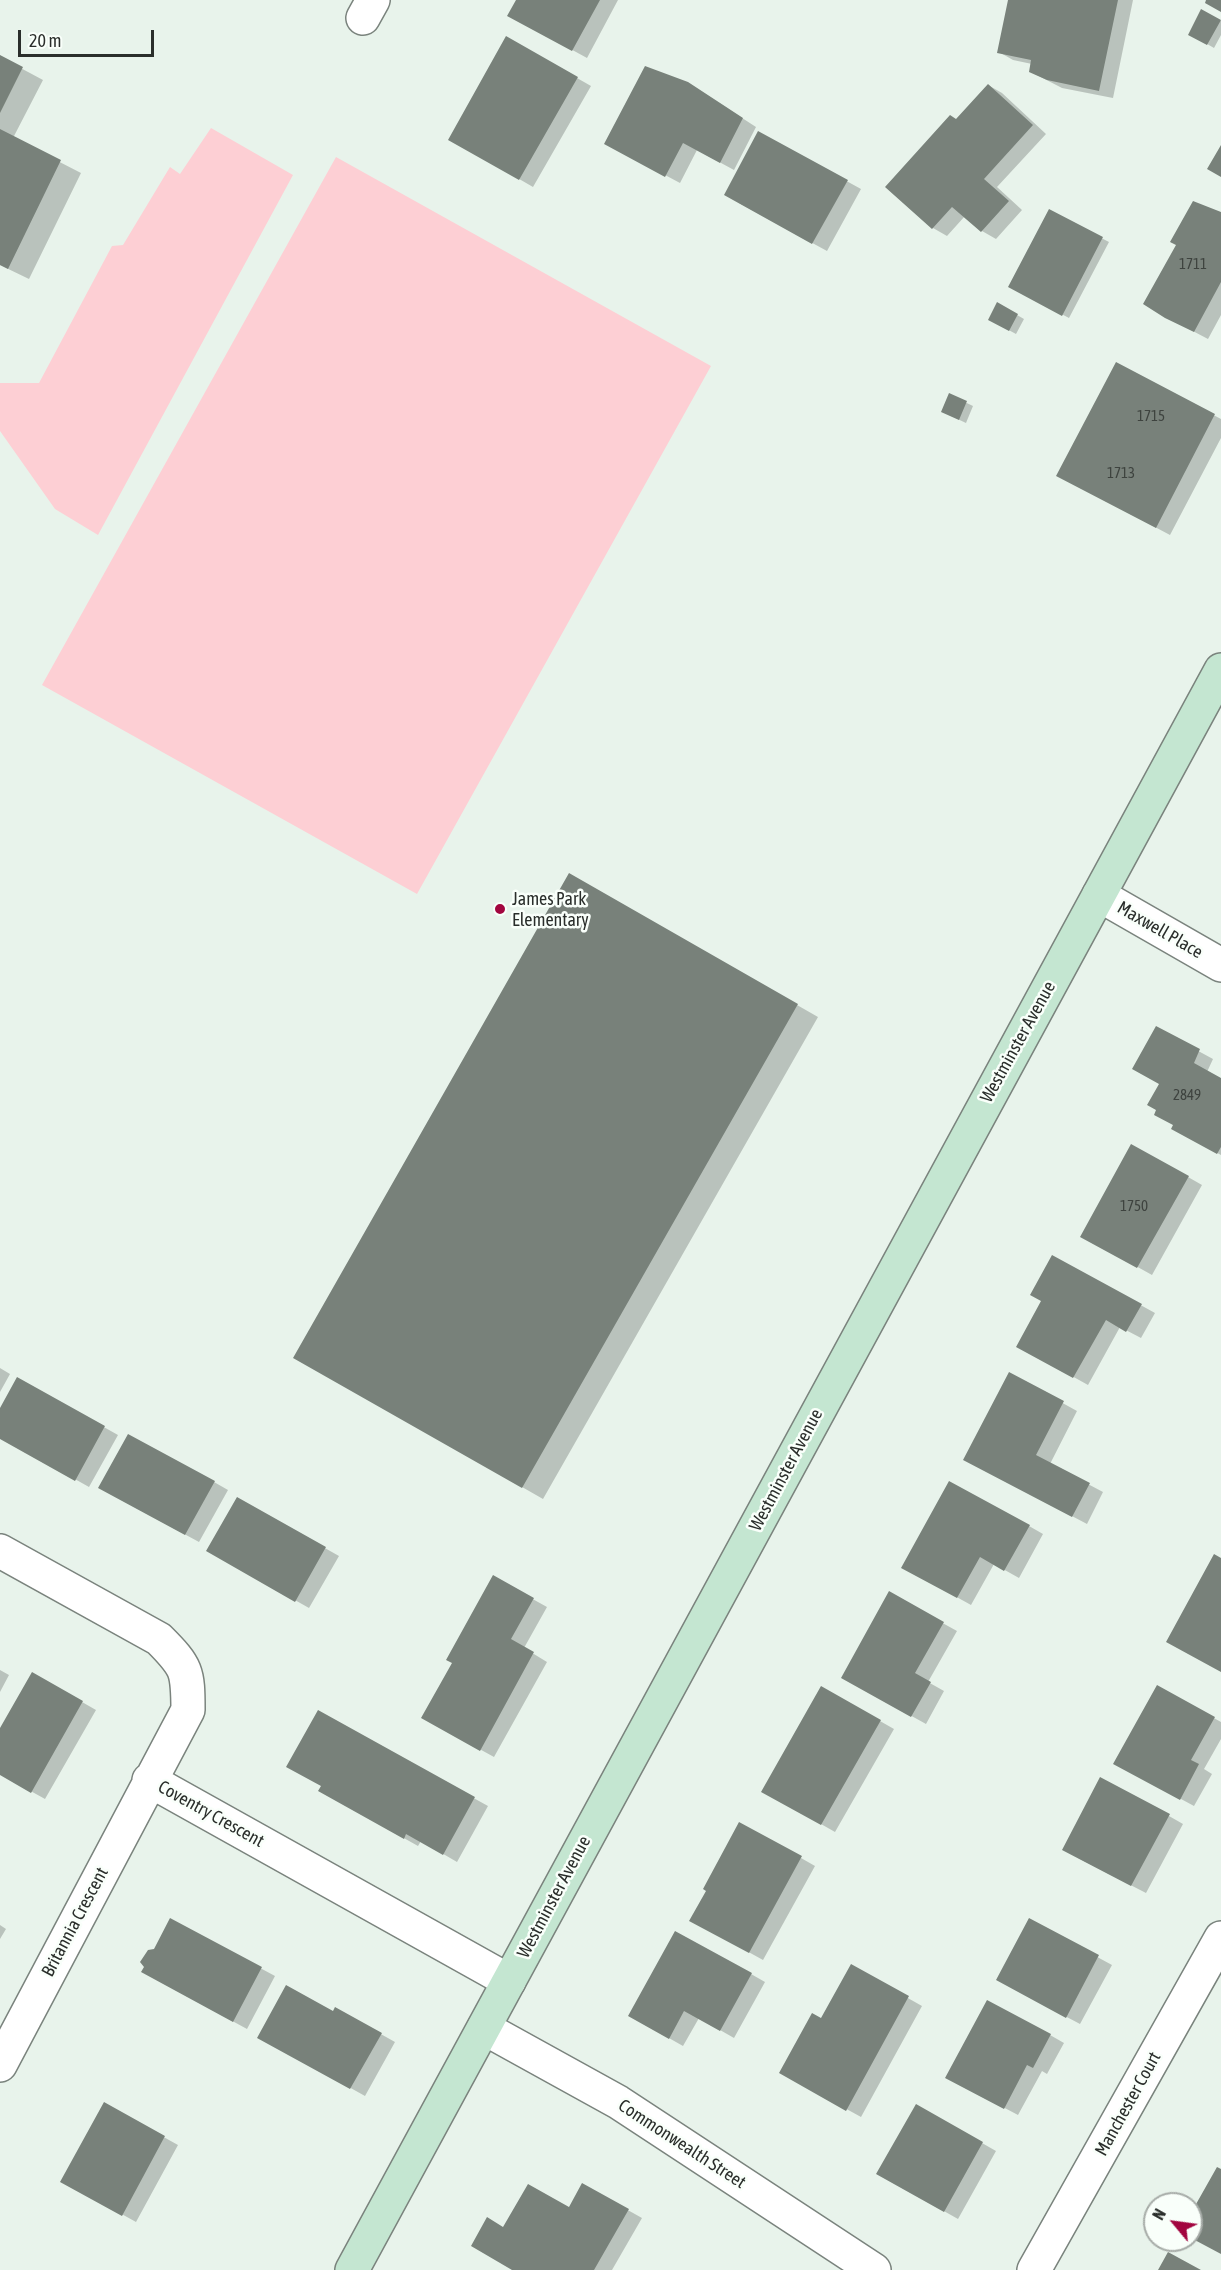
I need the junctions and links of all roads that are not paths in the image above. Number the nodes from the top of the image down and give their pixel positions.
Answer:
1 (1221, 670) edge
2 (1099, 895) junction
3 (1221, 965) edge
4 (0, 1551) edge
5 (149, 1780) junction
6 (1221, 1938) edge
7 (509, 1981) junction
8 (484, 2028) junction
9 (0, 2065) edge
10 (352, 2270) edge
11 (874, 2270) edge
12 (1034, 2270) edge

1 - 2 street, Westminster Avenue
2 - 3 street, Maxwell Place
2 - 7 street, Westminster Avenue
4 - 5 street, Coventry Crescent
5 - 7 street, Coventry Crescent
5 - 9 street, Britannia Crescent
6 - 12 street, Manchester Court
7 - 8 street, Westminster Avenue
8 - 10 street, Westminster Avenue
8 - 11 street, Commonwealth Street

